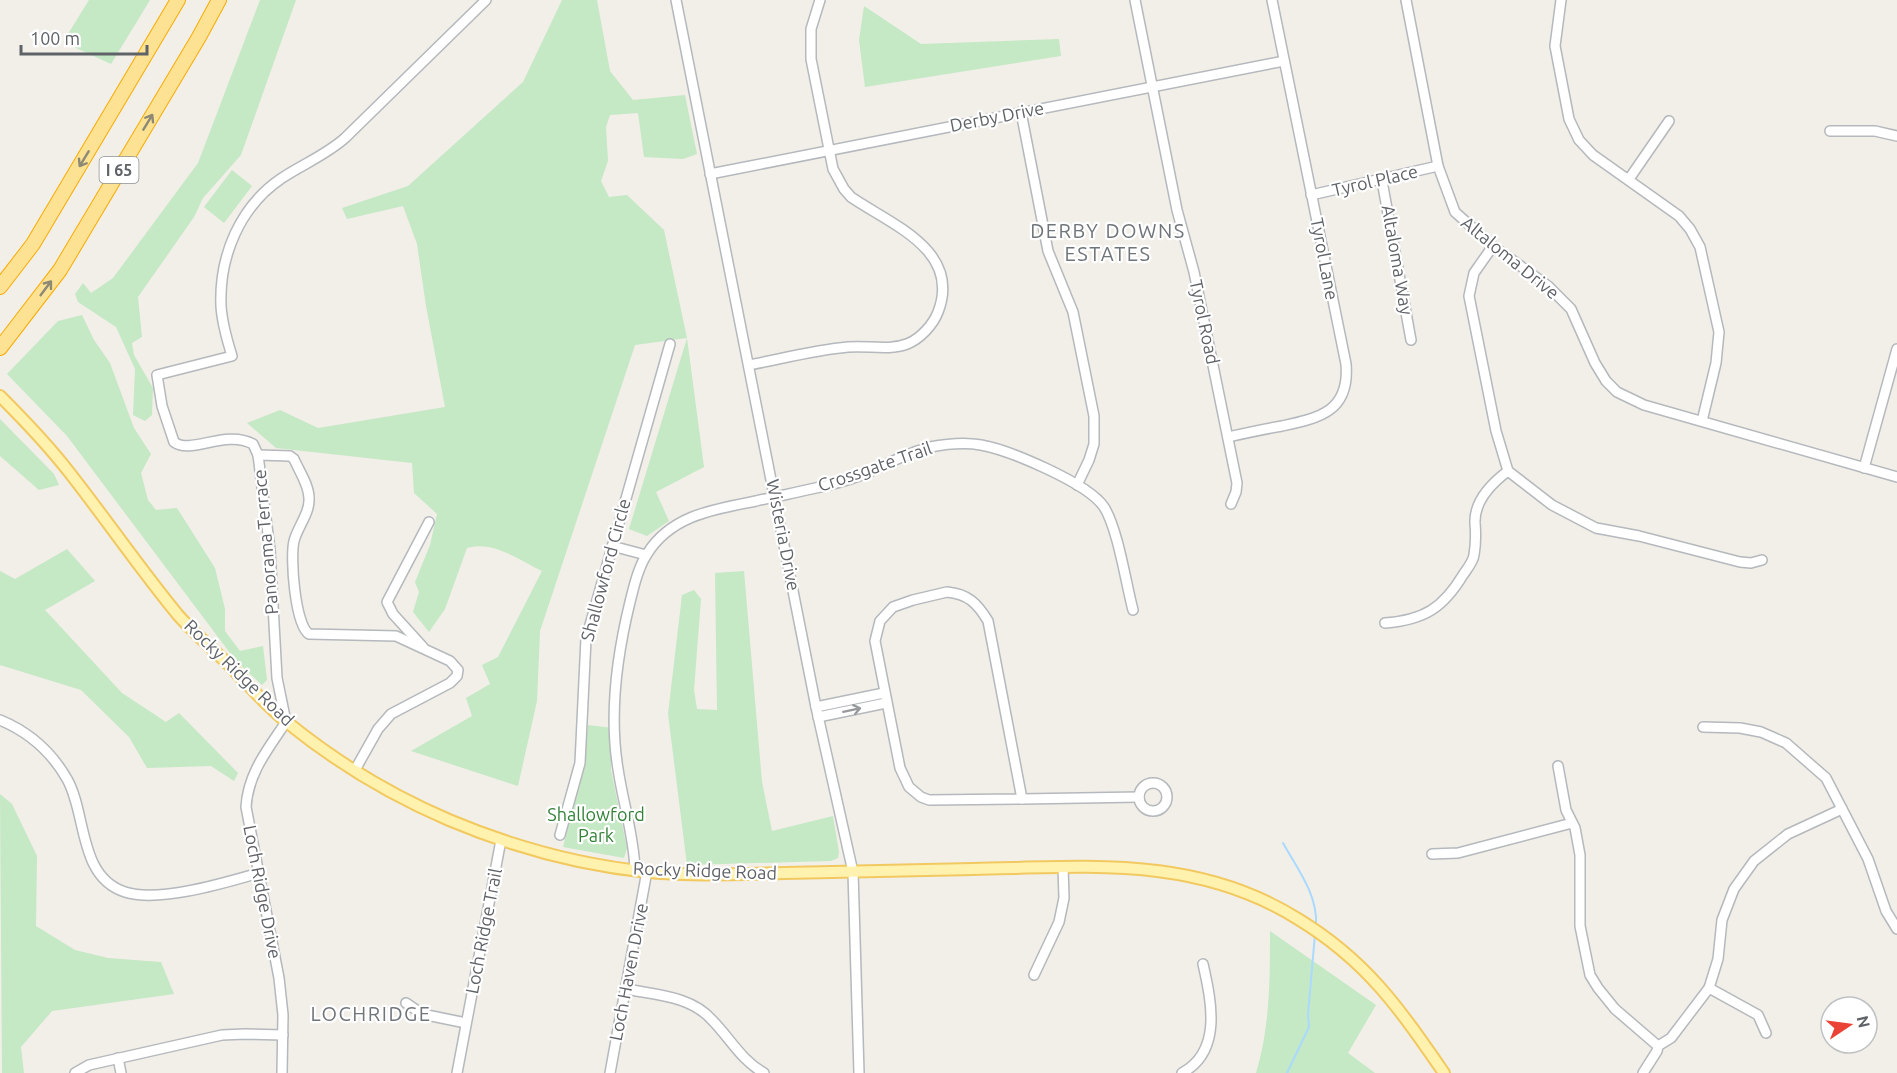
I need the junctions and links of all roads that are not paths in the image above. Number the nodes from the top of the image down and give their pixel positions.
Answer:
1 (178, 0) edge
2 (219, 0) edge
3 (486, 0) edge
4 (676, 0) edge
5 (820, 0) edge
6 (1135, 0) edge
7 (1272, 0) edge
8 (1406, 0) edge
9 (1561, 0) edge
10 (1284, 61) junction
11 (1153, 87) junction
12 (1021, 112) junction
13 (1669, 121) dead end
14 (1830, 131) dead end
15 (1897, 135) edge
16 (829, 151) junction
17 (1438, 166) junction
18 (710, 174) junction
19 (1629, 179) junction
20 (1382, 181) junction
21 (1311, 195) junction
22 (1493, 246) junction
23 (0, 287) edge
24 (1412, 340) dead end
25 (670, 344) dead end
26 (0, 348) edge
27 (1897, 349) edge
28 (749, 365) junction
29 (0, 396) edge
30 (1702, 421) junction
31 (1227, 437) junction
32 (258, 455) junction
33 (1864, 468) junction
34 (1508, 471) junction
35 (1897, 477) edge
36 (1077, 485) junction
37 (775, 497) junction
38 (1231, 504) dead end
39 (429, 522) dead end
40 (612, 546) junction
41 (646, 555) junction
42 (1762, 560) dead end
43 (1132, 610) dead end
44 (1385, 623) dead end
45 (427, 651) junction
46 (884, 693) junction
47 (886, 703) junction
48 (816, 707) junction
49 (818, 717) junction
50 (0, 720) edge
51 (286, 722) junction
52 (1703, 727) dead end
53 (1558, 766) dead end
54 (355, 770) junction
55 (1139, 797) dead end
56 (1022, 799) junction
57 (1842, 808) junction
58 (1572, 824) junction
59 (560, 835) dead end
60 (501, 840) junction
61 (1432, 854) dead end
62 (1063, 867) junction
63 (634, 870) junction
64 (647, 872) junction
65 (853, 872) junction
66 (259, 873) junction
67 (1897, 929) edge
68 (1203, 964) dead end
69 (1034, 975) dead end
70 (1709, 988) junction
71 (626, 989) junction
72 (406, 1003) dead end
73 (466, 1023) junction
74 (1766, 1033) dead end
75 (283, 1035) junction
76 (1658, 1046) junction
77 (118, 1058) junction
78 (75, 1073) edge
79 (121, 1073) edge
80 (282, 1073) edge
81 (457, 1073) edge
82 (610, 1073) edge
83 (764, 1073) edge
84 (859, 1073) edge
85 (1182, 1073) edge
86 (1444, 1073) edge
87 (1643, 1073) edge

1 -> 23 highway, I 65
26 -> 2 highway, I 65
3 - 32 street, Panorama Terrace
4 - 18 street, Wisteria Drive
5 - 16 street
6 - 11 street, Tyrol Road
7 - 10 street, Tyrol Lane
8 - 17 street, Altaloma Drive
9 - 19 street
10 - 11 street, Derby Drive
10 - 21 street, Tyrol Lane
11 - 12 street, Derby Drive
11 - 31 street, Tyrol Road
12 - 16 street, Derby Drive
12 - 36 street
13 - 19 street
14 - 15 street
16 - 18 street, Derby Drive
16 - 28 street
17 - 20 street, Tyrol Place
17 - 22 street, Altaloma Drive
18 - 28 street, Wisteria Drive
19 - 30 street
20 - 21 street, Tyrol Place
20 - 24 street, Altaloma Way
21 - 31 street, Tyrol Lane
22 - 30 street, Altaloma Drive
22 - 34 street
25 - 40 street, Shallowford Circle
27 - 33 street
28 - 37 street, Wisteria Drive
29 - 51 main road, Rocky Ridge Road
30 - 33 street, Altaloma Drive
31 - 38 street, Tyrol Road
32 - 45 street
32 - 51 street, Panorama Terrace
33 - 35 street, Altaloma Drive
34 - 42 street
34 - 44 street
36 - 37 street, Crossgate Trail
36 - 43 street, Crossgate Trail
37 - 41 street, Crossgate Trail
37 - 48 street, Wisteria Drive
39 - 45 street
40 - 41 street
40 - 59 street, Shallowford Circle
41 - 63 street
45 - 54 street
46 - 47 street
46 - 48 street
46 - 56 street
49 -> 47 street
47 - 56 street
48 - 49 street, Wisteria Drive
49 - 65 street, Wisteria Drive
50 - 66 street
51 - 54 main road, Rocky Ridge Road
51 - 66 street, Loch Ridge Drive
52 - 57 street
53 - 58 street
54 - 60 main road, Rocky Ridge Road
55 - 56 street
57 - 67 street
57 - 70 street
58 - 61 street
58 - 76 street
60 - 63 main road, Rocky Ridge Road
60 - 73 street, Loch Ridge Trail
62 - 65 main road, Rocky Ridge Road
62 - 69 street
62 - 86 main road, Rocky Ridge Road
63 - 64 main road, Rocky Ridge Road
64 - 65 main road, Rocky Ridge Road
64 - 71 street, Loch Haven Drive
65 - 84 street, Wisteria Drive
66 - 75 street, Loch Ridge Drive
68 - 85 street
70 - 74 street
70 - 76 street
71 - 82 street, Loch Haven Drive
71 - 83 street
72 - 73 street
73 - 81 street, Loch Ridge Trail
75 - 77 street
75 - 80 street, Loch Ridge Drive
76 - 87 street
77 - 78 street
77 - 79 street

